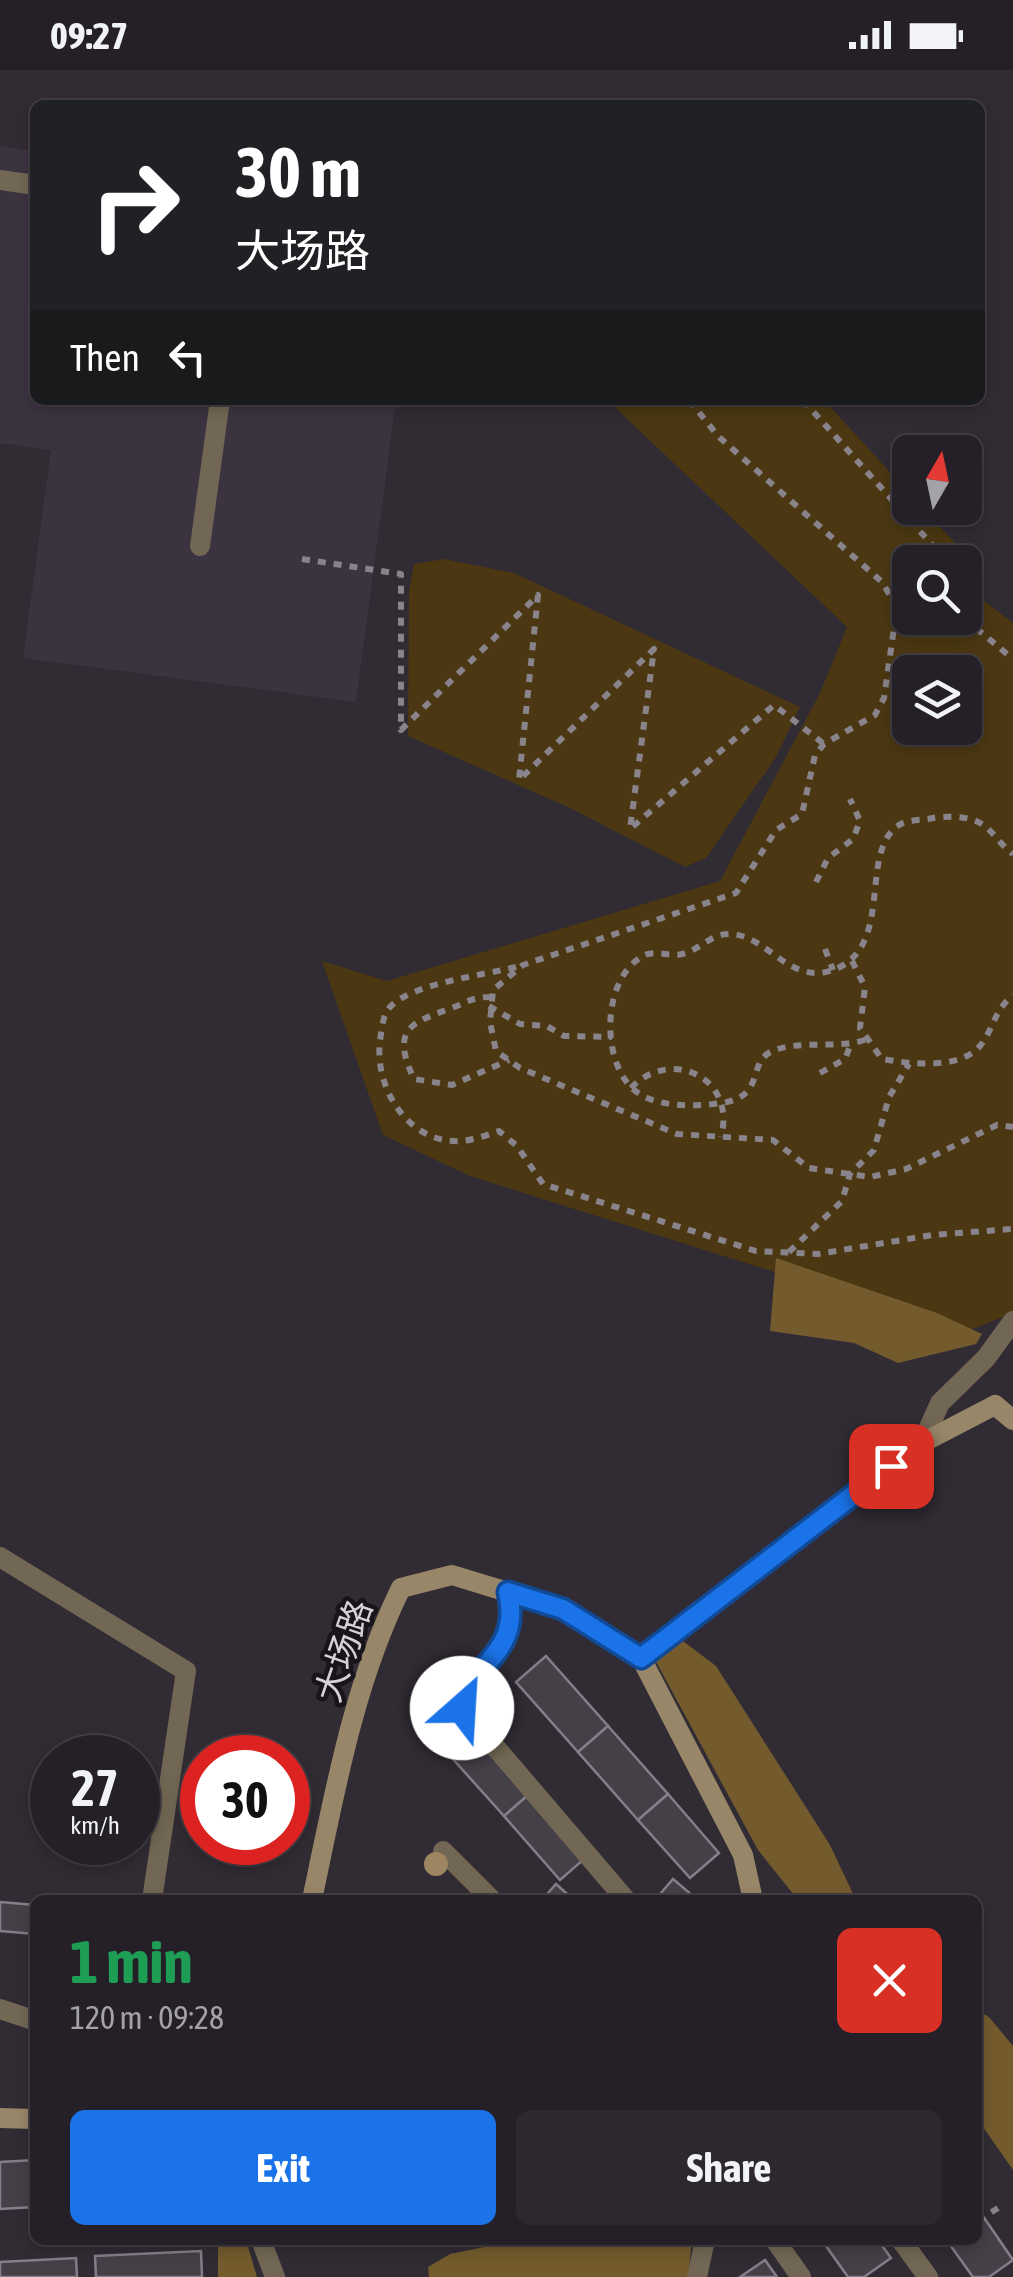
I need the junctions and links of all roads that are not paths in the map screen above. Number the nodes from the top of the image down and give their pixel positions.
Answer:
1 (0, 180) edge
2 (30, 184) edge
3 (219, 405) edge
4 (200, 546) dead end
5 (1013, 1321) edge
6 (1013, 1420) edge
7 (922, 1443) junction
8 (0, 1557) edge
9 (508, 1592) junction
10 (641, 1658) junction
11 (443, 1851) dead end
12 (153, 1895) edge
13 (313, 1895) edge
14 (487, 1895) edge
15 (615, 1895) edge
16 (752, 1895) edge
17 (0, 2009) edge
18 (0, 2021) edge
19 (0, 2118) edge
20 (30, 2119) edge
21 (263, 2245) edge
22 (703, 2245) edge
23 (779, 2245) edge
24 (904, 2245) edge
25 (275, 2277) edge
26 (697, 2277) edge
27 (802, 2277) edge
28 (928, 2277) edge

1 - 2 street
3 - 4 street
5 - 7 street
6 - 7 main road
7 - 10 main road
8 - 12 street
9 - 10 main road, 大场路
9 - 13 main road, 大场路
9 - 15 street
10 - 16 main road
11 - 14 street
17 - 18 street
19 - 20 main road
21 - 25 street
22 - 26 street
23 - 27 street
24 - 28 street

